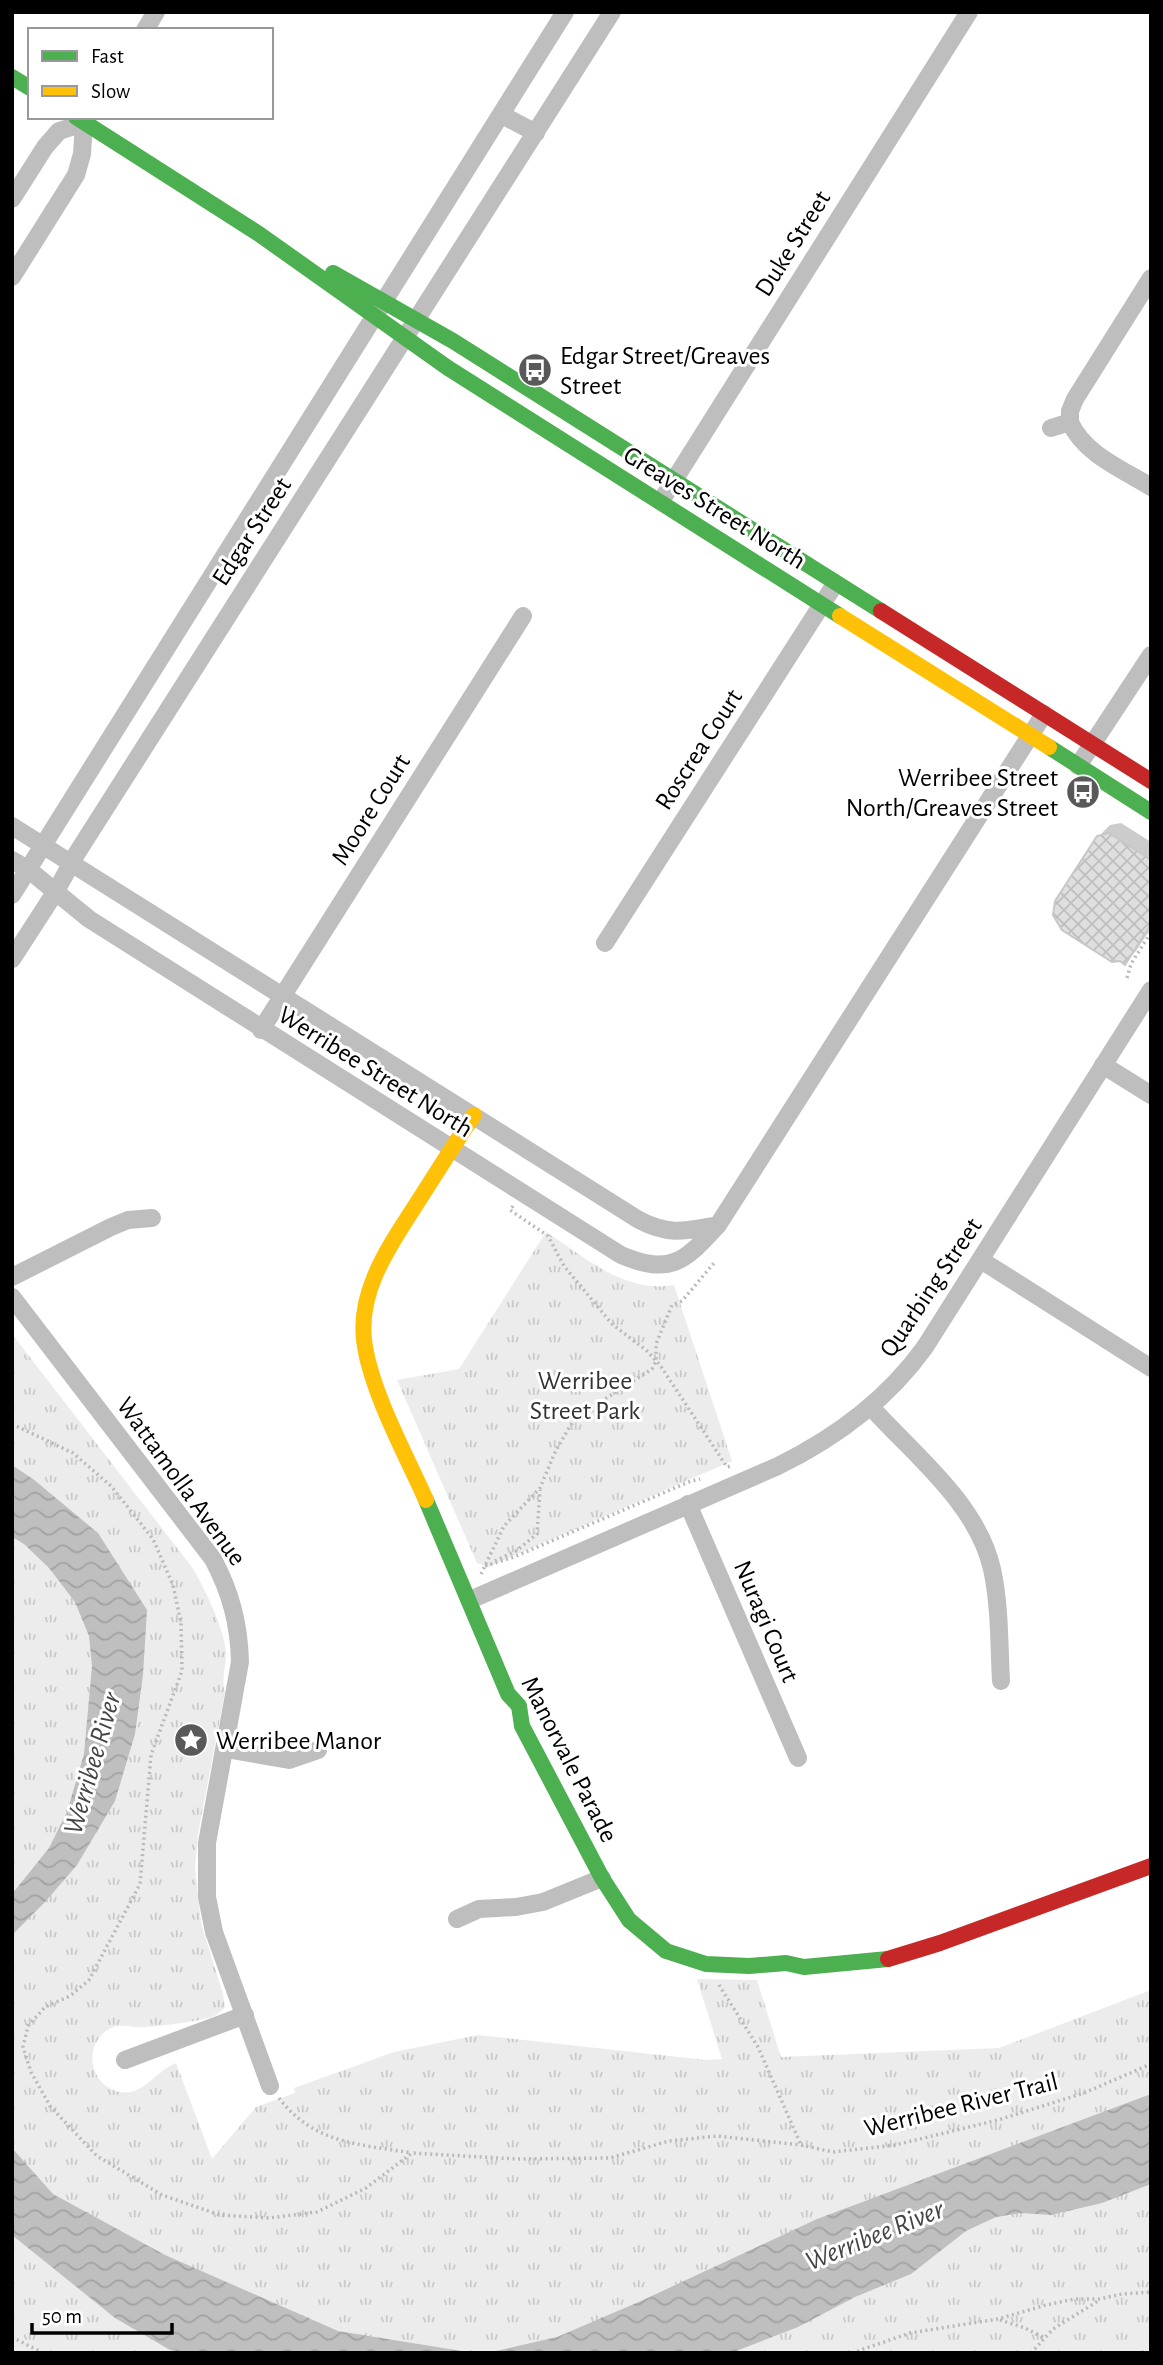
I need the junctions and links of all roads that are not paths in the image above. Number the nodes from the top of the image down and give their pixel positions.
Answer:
1 (156, 12) edge
2 (565, 12) edge
3 (612, 12) edge
4 (969, 12) edge
5 (146, 28) edge
6 (12, 77) edge
7 (28, 87) edge
8 (502, 115) junction
9 (83, 119) edge
10 (536, 133) junction
11 (12, 199) edge
12 (259, 234) junction
13 (12, 277) edge
14 (1151, 278) edge
15 (386, 302) junction
16 (376, 318) junction
17 (416, 318) junction
18 (405, 339) junction
19 (1070, 422) junction
20 (1051, 428) dead end
21 (673, 480) junction
22 (1151, 487) edge
23 (661, 502) junction
24 (835, 584) junction
25 (822, 604) junction
26 (523, 616) dead end
27 (1151, 655) edge
28 (1044, 714) junction
29 (1030, 735) junction
30 (1094, 745) junction
31 (1079, 766) junction
32 (1151, 781) edge
33 (1151, 812) edge
34 (12, 826) edge
35 (42, 845) junction
36 (12, 860) edge
37 (72, 863) junction
38 (29, 870) junction
39 (55, 891) junction
40 (12, 895) edge
41 (605, 943) dead end
42 (12, 959) edge
43 (1151, 990) edge
44 (284, 995) junction
45 (261, 1030) junction
46 (1103, 1065) junction
47 (1151, 1095) edge
48 (474, 1115) junction
49 (450, 1149) junction
50 (152, 1218) dead end
51 (718, 1225) junction
52 (981, 1260) junction
53 (12, 1277) edge
54 (12, 1297) edge
55 (1151, 1368) edge
56 (871, 1407) junction
57 (688, 1504) junction
58 (470, 1600) junction
59 (1001, 1681) dead end
60 (226, 1749) junction
61 (318, 1750) dead end
62 (798, 1758) dead end
63 (1151, 1866) edge
64 (602, 1878) junction
65 (457, 1919) dead end
66 (245, 2015) junction
67 (125, 2060) dead end
68 (270, 2086) road end

1 - 5 street
2 - 8 street, Edgar Street
3 - 10 street, Edgar Street
4 - 21 street, Duke Street
6 - 7 street
8 - 10 street
8 - 15 street, Edgar Street
9 - 11 street
9 - 12 street, Greaves Street North
9 - 13 street
10 - 17 street, Edgar Street
12 - 15 street, Greaves Street North
12 - 16 street, Greaves Street North
14 - 19 street
15 - 16 street, Edgar Street
15 - 17 street, Greaves Street North
16 - 18 street, Greaves Street North
16 - 35 street, Edgar Street
17 - 18 street, Edgar Street
17 - 21 street, Greaves Street North
18 - 23 street, Greaves Street North
18 - 37 street, Edgar Street
19 - 20 street
19 - 22 street
21 - 23 street, Duke Street
21 - 24 street, Greaves Street North
23 - 25 street, Greaves Street North
24 - 25 street, Roscrea Court
24 - 28 street, Greaves Street North
25 - 29 street, Greaves Street North
25 - 41 street, Roscrea Court
26 - 44 street, Moore Court
27 - 30 street
28 - 29 street, Werribee Street North
28 - 30 street, Greaves Street North
29 - 31 street, Greaves Street North
29 - 51 street, Werribee Street North
30 - 31 street
30 - 32 street, Greaves Street North
31 - 33 street, Greaves Street North
34 - 35 street, Werribee Street North
35 - 37 street, Werribee Street North
35 - 38 street, Edgar Street
36 - 38 street, Werribee Street North
37 - 39 street, Edgar Street
37 - 44 street, Werribee Street North
38 - 39 street, Werribee Street North
38 - 40 street, Edgar Street
39 - 42 street, Edgar Street
39 - 45 street, Werribee Street North
43 - 46 street, Quarbing Street
44 - 45 street, Moore Court
44 - 48 street, Werribee Street North
45 - 49 street, Werribee Street North
46 - 47 street
46 - 52 street, Quarbing Street
48 - 49 street, Manorvale Parade
48 - 51 street, Werribee Street North
49 - 51 street, Werribee Street North
49 - 58 street, Manorvale Parade
50 - 53 street
52 - 55 street
52 - 56 street, Quarbing Street
54 - 60 street, Wattamolla Avenue
56 - 57 street, Quarbing Street
56 - 59 street
57 - 58 street, Quarbing Street
57 - 62 street, Nuragi Court
58 - 64 street, Manorvale Parade
60 - 61 street
60 - 66 street, Wattamolla Avenue
63 - 64 street, Manorvale Parade
64 - 65 street
66 - 67 street
66 - 68 street, Wattamolla Avenue

